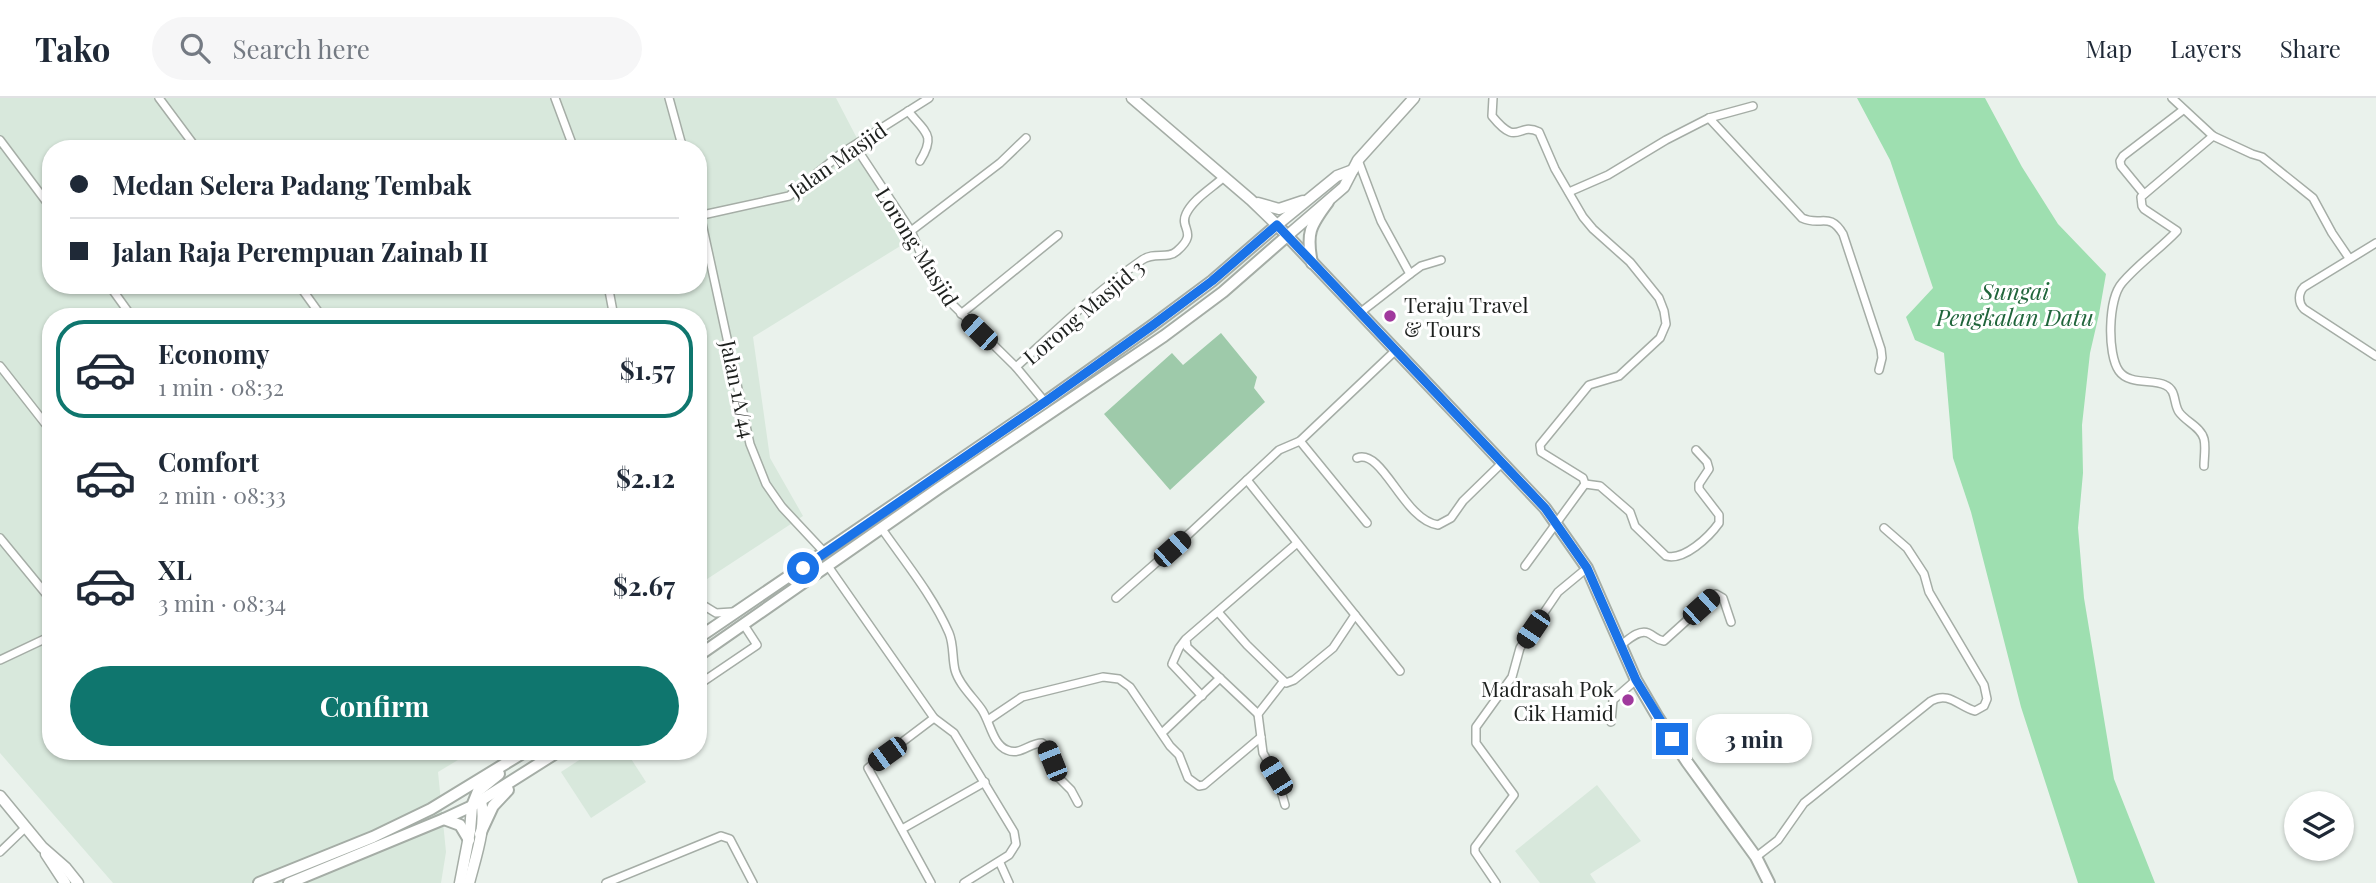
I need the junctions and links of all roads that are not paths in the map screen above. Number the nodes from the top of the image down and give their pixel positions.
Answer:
1 (159, 98) edge
2 (555, 98) edge
3 (669, 98) edge
4 (929, 98) edge
5 (1132, 98) edge
6 (1414, 98) edge
7 (1493, 98) edge
8 (2172, 98) edge
9 (1752, 106) dead end
10 (2183, 110) junction
11 (908, 111) junction
12 (1709, 118) junction
13 (2213, 136) junction
14 (1026, 138) dead end
15 (0, 140) edge
16 (190, 140) edge
17 (571, 140) edge
18 (681, 140) edge
19 (855, 146) junction
20 (920, 161) dead end
21 (1356, 165) junction
22 (1224, 177) junction
23 (1569, 192) junction
24 (2144, 194) junction
25 (1315, 195) junction
26 (42, 196) edge
27 (1251, 200) junction
28 (1328, 202) junction
29 (707, 214) edge
30 (1277, 225) junction
31 (911, 231) junction
32 (1058, 234) dead end
33 (1287, 236) junction
34 (2376, 243) edge
35 (707, 248) edge
36 (2350, 258) junction
37 (1441, 260) dead end
38 (1312, 264) junction
39 (1410, 274) junction
40 (1360, 312) junction
41 (961, 314) junction
42 (1396, 350) junction
43 (2376, 356) edge
44 (0, 366) edge
45 (1016, 367) junction
46 (1879, 370) dead end
47 (1045, 402) junction
48 (42, 420) edge
49 (1300, 441) junction
50 (1696, 450) dead end
51 (1357, 458) dead end
52 (1503, 462) junction
53 (2204, 466) dead end
54 (1247, 480) junction
55 (1585, 484) junction
56 (1367, 523) dead end
57 (1557, 524) junction
58 (1884, 528) dead end
59 (882, 529) junction
60 (0, 538) edge
61 (1296, 544) junction
62 (825, 553) junction
63 (828, 566) junction
64 (1525, 566) dead end
65 (1587, 568) junction
66 (42, 589) edge
67 (1116, 598) dead end
68 (707, 608) edge
69 (736, 611) junction
70 (1218, 612) junction
71 (1355, 615) junction
72 (1731, 622) dead end
73 (744, 625) junction
74 (707, 632) edge
75 (1186, 639) junction
76 (42, 640) edge
77 (1621, 645) junction
78 (707, 650) edge
79 (0, 660) edge
80 (1400, 671) dead end
81 (1220, 678) junction
82 (707, 679) edge
83 (1636, 680) junction
84 (1283, 682) junction
85 (1202, 696) junction
86 (1258, 714) junction
87 (934, 718) junction
88 (988, 720) junction
89 (1611, 722) dead end
90 (1163, 732) junction
91 (1261, 737) junction
92 (512, 760) edge
93 (516, 760) edge
94 (545, 760) edge
95 (528, 771) junction
96 (985, 782) junction
97 (0, 796) edge
98 (476, 801) junction
99 (1078, 803) dead end
100 (1285, 805) dead end
101 (431, 809) junction
102 (444, 819) junction
103 (26, 827) junction
104 (902, 829) junction
105 (480, 834) junction
106 (469, 840) junction
107 (42, 847) junction
108 (0, 851) edge
109 (1756, 857) junction
110 (1000, 863) junction
111 (65, 883) edge
112 (78, 883) edge
113 (259, 883) edge
114 (289, 883) edge
115 (460, 883) edge
116 (469, 883) edge
117 (606, 883) edge
118 (753, 883) edge
119 (931, 883) edge
120 (964, 883) edge
121 (1009, 883) edge
122 (1496, 883) edge
123 (1769, 883) edge

1 - 16 street
2 - 17 street
3 - 18 street
4 - 11 street, Jalan Masjid
5 - 22 main road
6 - 21 main road
7 - 23 street
8 - 10 street
9 - 12 street
10 - 13 street
10 - 24 street
11 - 19 street, Jalan Masjid
11 - 20 street
12 - 23 street
12 - 46 street
13 - 24 street
13 - 36 street
14 - 31 street
15 - 26 street
19 - 29 street, Jalan Masjid
19 - 31 street, Lorong Masjid
21 - 25 main road
21 - 28 main road
21 - 39 street
22 - 27 main road
22 - 45 street, Lorong Masjid 3
23 - 55 street
24 - 53 street
25 - 27 main road
25 - 30 main road
27 - 30 main road
28 - 33 main road
28 - 38 main road
30 - 33 main road
30 - 47 main road
31 - 41 street, Lorong Masjid
32 - 41 street
33 - 38 main road
33 - 59 main road
34 - 36 street
35 - 62 street, Jalan 1A/44
36 - 43 street
37 - 39 street
38 - 40 main road
39 - 40 street
40 - 42 main road
41 - 45 street, Lorong Masjid
42 - 49 street
42 - 52 main road
44 - 48 street
45 - 47 street, Lorong Masjid
47 - 62 main road
49 - 54 street
49 - 56 street
50 - 55 street
51 - 52 street
52 - 57 main road
54 - 61 street
54 - 67 street
55 - 57 street
57 - 64 street
57 - 65 main road
58 - 109 street
59 - 63 main road
59 - 88 street
60 - 66 street
61 - 70 street
61 - 71 street
62 - 69 main road
63 - 73 main road
63 - 87 street
65 - 77 main road
65 - 122 street
68 - 69 street
69 - 74 main road
70 - 75 street
70 - 84 street
71 - 80 street
71 - 84 street
72 - 77 street
73 - 78 main road
73 - 82 street
75 - 81 street
75 - 85 street
76 - 79 street
77 - 83 main road
81 - 85 street
81 - 86 street
83 - 89 street
83 - 109 main road
84 - 86 street
85 - 90 street
86 - 91 street
87 - 96 street
87 - 104 street
88 - 90 street
88 - 99 street
90 - 91 street
91 - 100 street
92 - 101 main road
93 - 98 main road
94 - 95 main road
95 - 98 main road
95 - 105 main road
96 - 104 street
96 - 110 street
97 - 103 main road
98 - 101 main road
98 - 102 main road
98 - 105 main road
98 - 106 main road
101 - 113 main road
102 - 106 main road
102 - 114 main road
103 - 107 main road
103 - 108 street
104 - 119 street
105 - 116 main road
106 - 115 main road
107 - 111 main road
107 - 112 main road
109 - 123 main road
110 - 120 street
110 - 121 street
117 - 118 street

